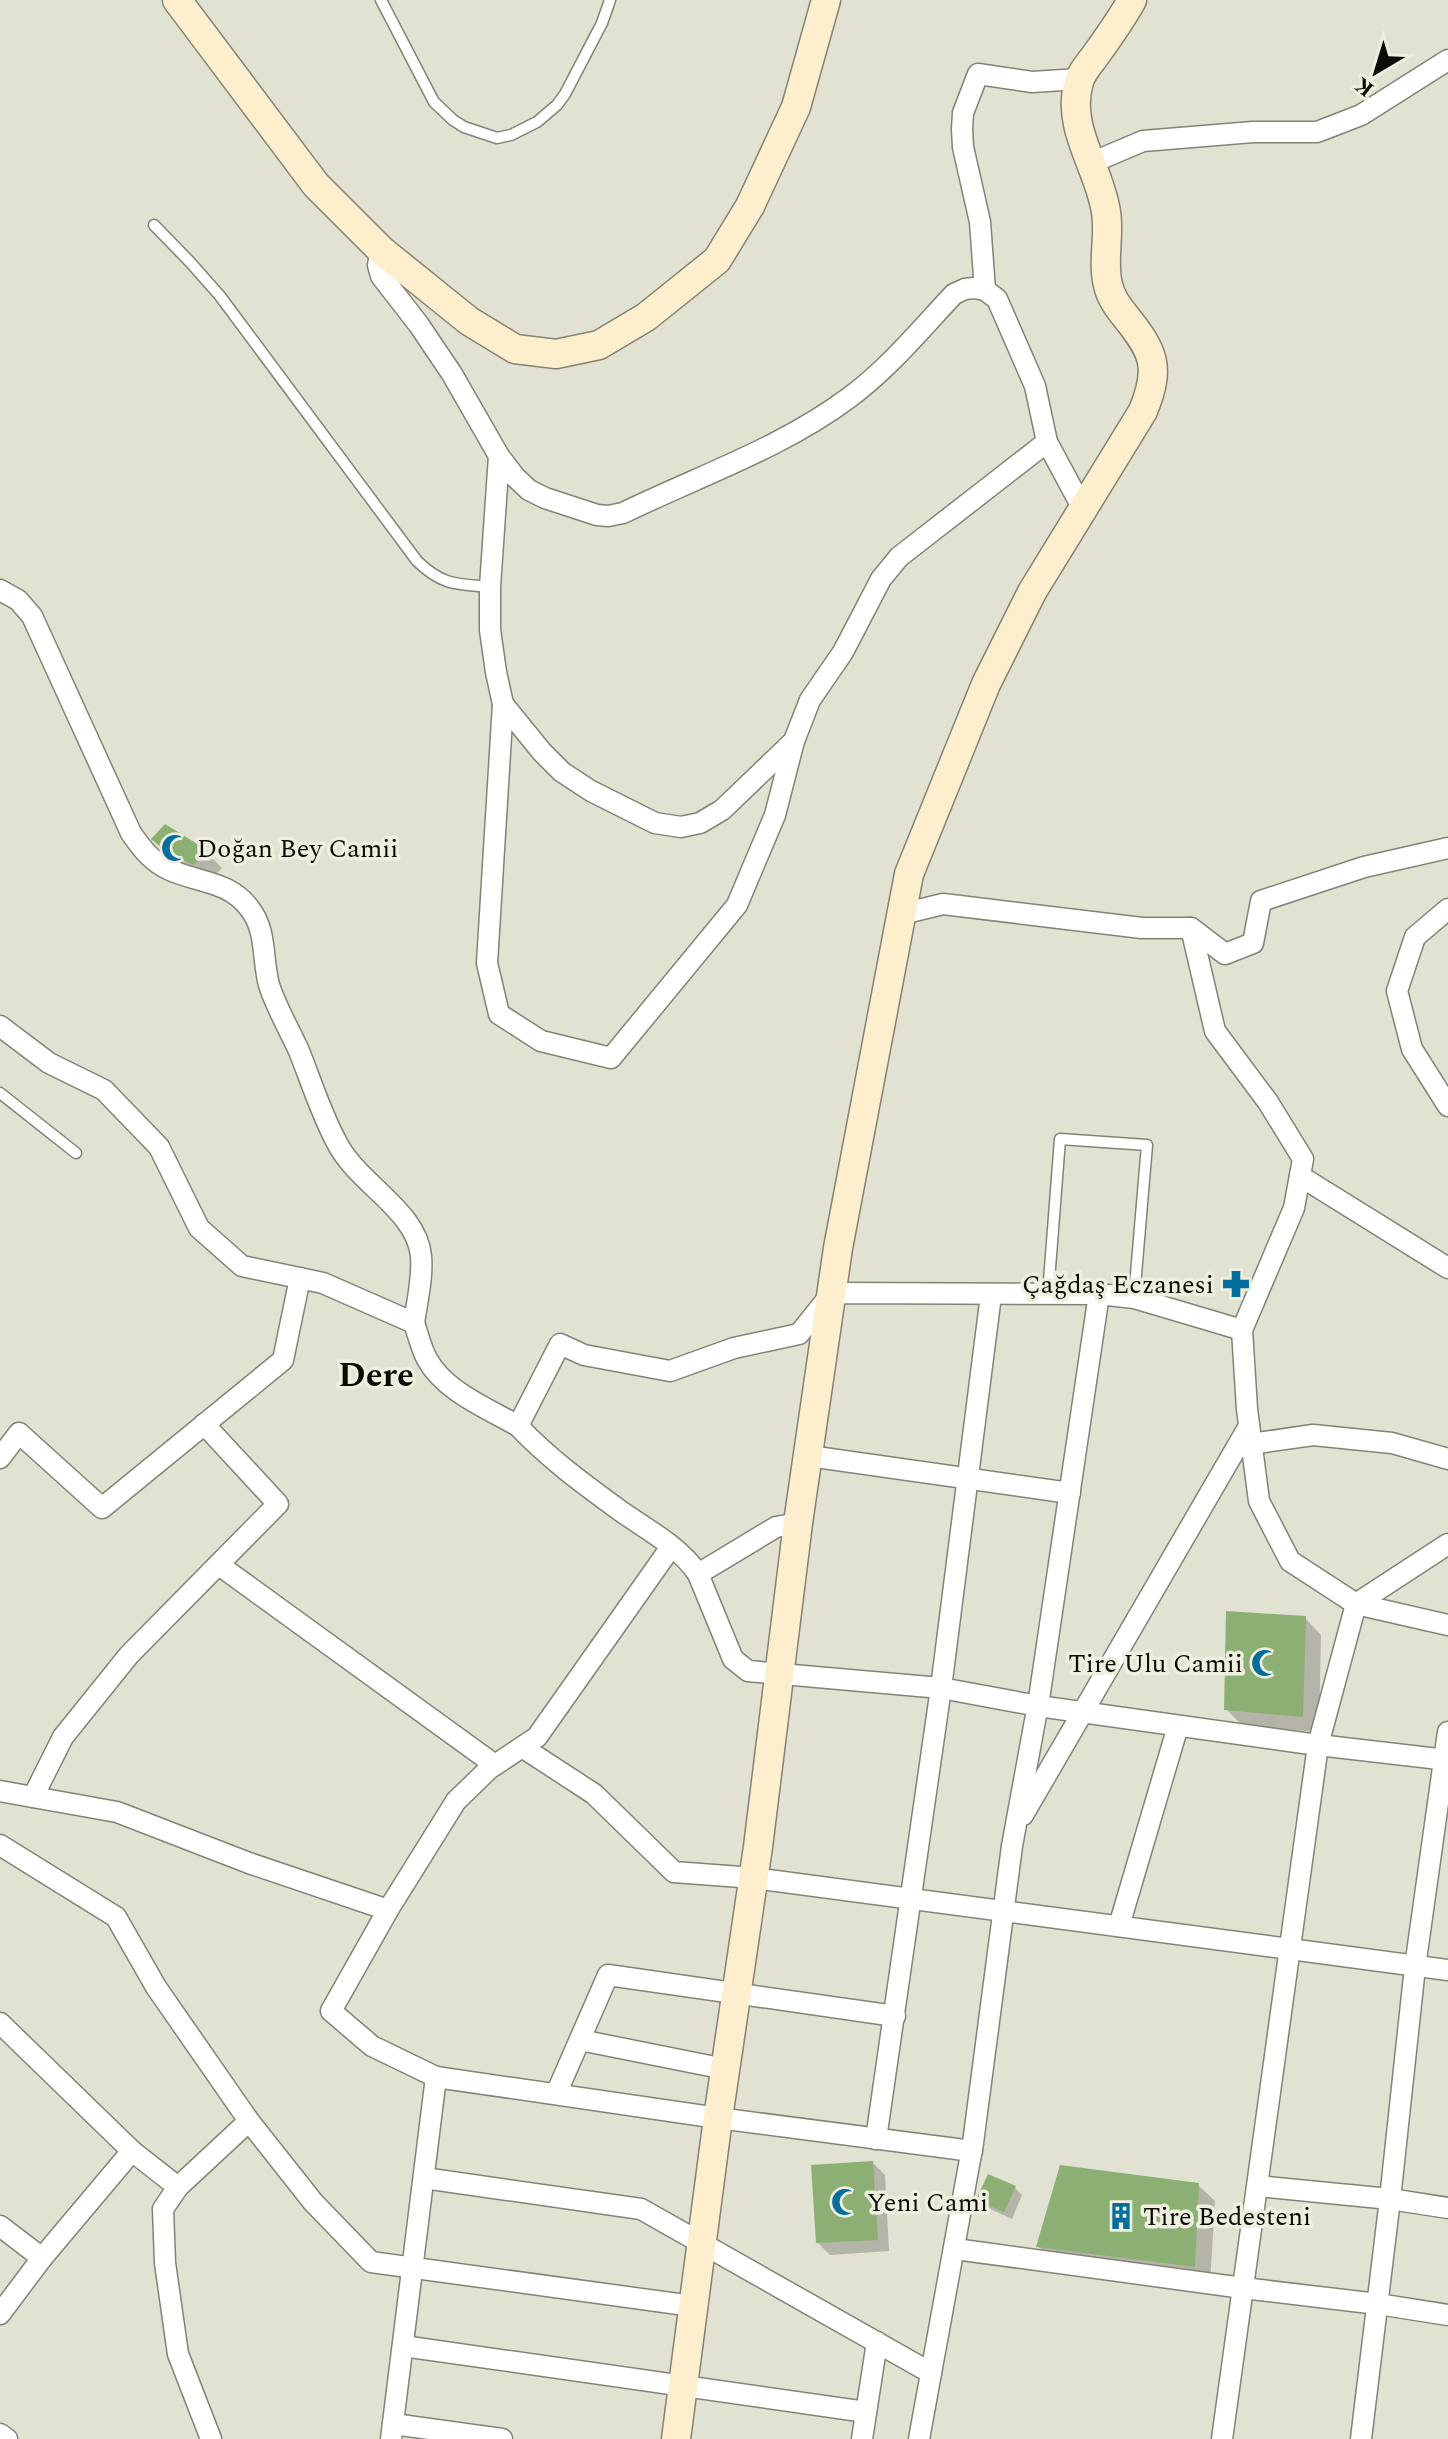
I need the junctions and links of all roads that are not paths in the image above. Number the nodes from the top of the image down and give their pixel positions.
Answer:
1 (177, 0) edge
2 (381, 0) edge
3 (610, 0) edge
4 (826, 0) edge
5 (1132, 0) edge
6 (1448, 60) edge
7 (1079, 79) junction
8 (1091, 163) junction
9 (154, 225) dead end
10 (381, 250) junction
11 (985, 290) junction
12 (1047, 442) junction
13 (499, 456) junction
14 (1083, 509) junction
15 (490, 587) junction
16 (0, 590) edge
17 (503, 704) junction
18 (794, 741) junction
19 (1448, 848) edge
20 (1448, 909) edge
21 (902, 914) junction
22 (1191, 928) junction
23 (0, 1026) edge
24 (0, 1093) edge
25 (1448, 1106) edge
26 (76, 1153) dead end
27 (1300, 1176) junction
28 (1448, 1268) edge
29 (300, 1278) junction
30 (832, 1293) junction
31 (1048, 1294) junction
32 (1099, 1294) junction
33 (991, 1295) junction
34 (1134, 1298) junction
35 (414, 1323) junction
36 (1242, 1330) junction
37 (204, 1424) junction
38 (518, 1426) junction
39 (1250, 1435) junction
40 (809, 1456) junction
41 (0, 1458) edge
42 (1448, 1459) edge
43 (969, 1480) junction
44 (1070, 1493) junction
45 (798, 1523) junction
46 (1448, 1544) edge
47 (671, 1547) junction
48 (219, 1565) junction
49 (698, 1574) junction
50 (1356, 1604) junction
51 (1448, 1625) edge
52 (780, 1673) junction
53 (941, 1688) junction
54 (1038, 1706) junction
55 (1083, 1712) junction
56 (1178, 1726) junction
57 (1448, 1732) edge
58 (1318, 1745) junction
59 (522, 1747) junction
60 (1446, 1760) edge
61 (495, 1765) junction
62 (0, 1791) edge
63 (33, 1797) junction
64 (1015, 1828) junction
65 (0, 1845) edge
66 (754, 1878) junction
67 (912, 1899) junction
68 (388, 1910) junction
69 (1003, 1912) junction
70 (1119, 1926) junction
71 (1290, 1948) junction
72 (1415, 1967) junction
73 (1448, 1970) edge
74 (737, 1994) junction
75 (895, 2016) junction
76 (0, 2023) edge
77 (580, 2040) junction
78 (725, 2069) junction
79 (436, 2077) junction
80 (556, 2094) junction
81 (718, 2118) junction
82 (249, 2121) junction
83 (876, 2139) junction
84 (132, 2151) junction
85 (972, 2151) junction
86 (424, 2178) junction
87 (1258, 2186) junction
88 (178, 2187) junction
89 (1390, 2199) junction
90 (1448, 2208) edge
91 (0, 2226) edge
92 (702, 2242) junction
93 (955, 2249) junction
94 (42, 2258) junction
95 (412, 2269) junction
96 (1243, 2288) junction
97 (1378, 2304) junction
98 (693, 2306) junction
99 (0, 2314) edge
100 (1448, 2315) edge
101 (877, 2342) junction
102 (403, 2346) junction
103 (931, 2373) junction
104 (683, 2385) junction
105 (866, 2412) junction
106 (392, 2431) edge
107 (0, 2434) edge
108 (7, 2439) edge
109 (211, 2439) edge
110 (502, 2439) edge
111 (676, 2439) edge
112 (862, 2439) edge
113 (919, 2439) edge
114 (1222, 2439) edge
115 (1361, 2439) edge

1 - 10 street
2 - 3 lane
4 - 10 street
5 - 7 street
6 - 8 street
7 - 8 street
7 - 11 street
8 - 14 street
9 - 15 lane
10 - 13 street
11 - 12 street
11 - 13 street
12 - 14 street
12 - 18 street
13 - 15 street
14 - 21 street
15 - 17 street
16 - 35 street
17 - 18 street
17 - 18 street
19 - 22 street
20 - 25 street
21 - 22 street
21 - 30 street
22 - 27 street
23 - 29 street
24 - 26 lane
27 - 28 street
27 - 36 street
29 - 35 street
29 - 37 street
30 - 33 street
30 - 38 street
30 - 40 street
31 - 32 street
31 - 33 street
31 - 34 lane
32 - 34 street
32 - 44 street
33 - 43 street
34 - 36 street
35 - 38 street
36 - 39 street
37 - 41 street
37 - 48 street
38 - 47 street
39 - 42 street
39 - 50 street
39 - 55 street
40 - 43 street
40 - 45 street
43 - 44 street
43 - 53 street
44 - 54 street
45 - 49 street
45 - 52 street
46 - 50 street
47 - 49 street
47 - 59 street
48 - 61 street
48 - 63 street
49 - 52 street
50 - 51 street
50 - 58 street
52 - 53 street
52 - 66 street
53 - 54 street
53 - 67 street
54 - 55 street
54 - 64 street
55 - 56 street
55 - 64 street
56 - 58 street
56 - 70 street
57 - 60 street
58 - 60 street
58 - 71 street
59 - 61 street
59 - 66 street
60 - 72 street
61 - 68 street
62 - 63 street
63 - 68 street
64 - 69 street
65 - 82 street
66 - 67 street
66 - 74 street
67 - 69 street
67 - 75 street
68 - 79 street
69 - 70 street
69 - 85 street
70 - 71 street
71 - 72 street
71 - 87 street
72 - 73 street
72 - 89 street
74 - 75 street
74 - 77 street
74 - 78 street
75 - 83 street
76 - 84 street
77 - 78 street
77 - 80 street
78 - 81 street
79 - 80 street
79 - 86 street
80 - 81 street
81 - 83 street
81 - 92 street
82 - 88 street
82 - 95 street
83 - 85 street
84 - 88 street
84 - 94 street
85 - 93 street
86 - 92 street
86 - 95 street
87 - 89 street
87 - 96 street
88 - 109 street
89 - 90 street
89 - 97 street
91 - 94 street
92 - 98 street
92 - 101 street
93 - 96 street
93 - 103 street
94 - 99 street
95 - 98 street
95 - 102 street
96 - 97 street
96 - 114 street
97 - 100 street
97 - 115 street
98 - 104 street
101 - 103 street
101 - 105 street
102 - 104 street
102 - 106 street
103 - 113 street
104 - 105 street
104 - 111 street
105 - 112 street
106 - 110 street
107 - 108 street

